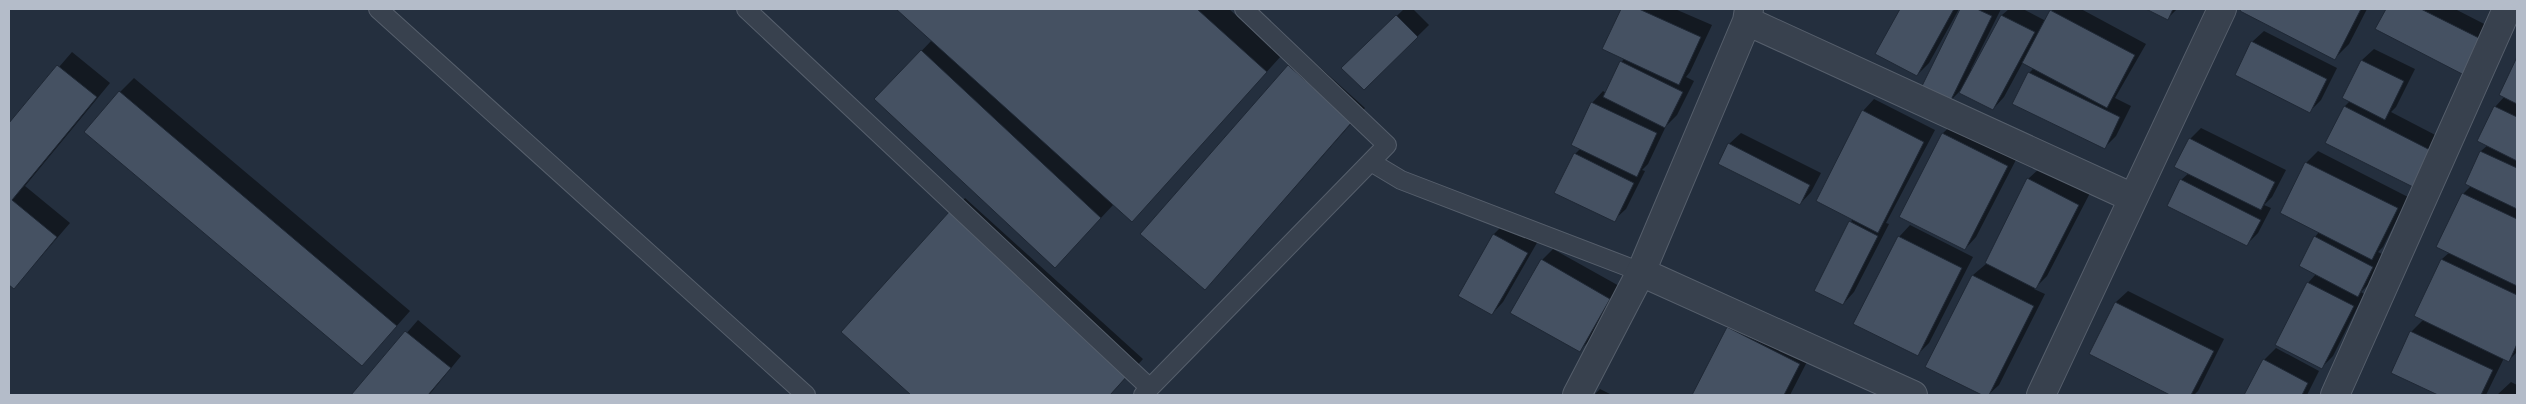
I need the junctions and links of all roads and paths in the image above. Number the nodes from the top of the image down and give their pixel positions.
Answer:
1 (378, 9) edge
2 (746, 9) edge
3 (1244, 9) edge
4 (2222, 9) edge
5 (2507, 9) edge
6 (1748, 15) edge
7 (1370, 162) junction
8 (2133, 198) junction
9 (1641, 272) junction
10 (1147, 392) edge
11 (806, 395) edge
12 (1577, 395) edge
13 (1913, 395) edge
14 (2041, 395) edge
15 (2335, 395) edge

1 - 11 lane
2 - 10 lane
3 - 7 lane
4 - 8 street
5 - 15 street
6 - 8 street
6 - 9 street
7 - 9 lane
7 - 10 lane
8 - 14 street
9 - 12 street
9 - 13 street

